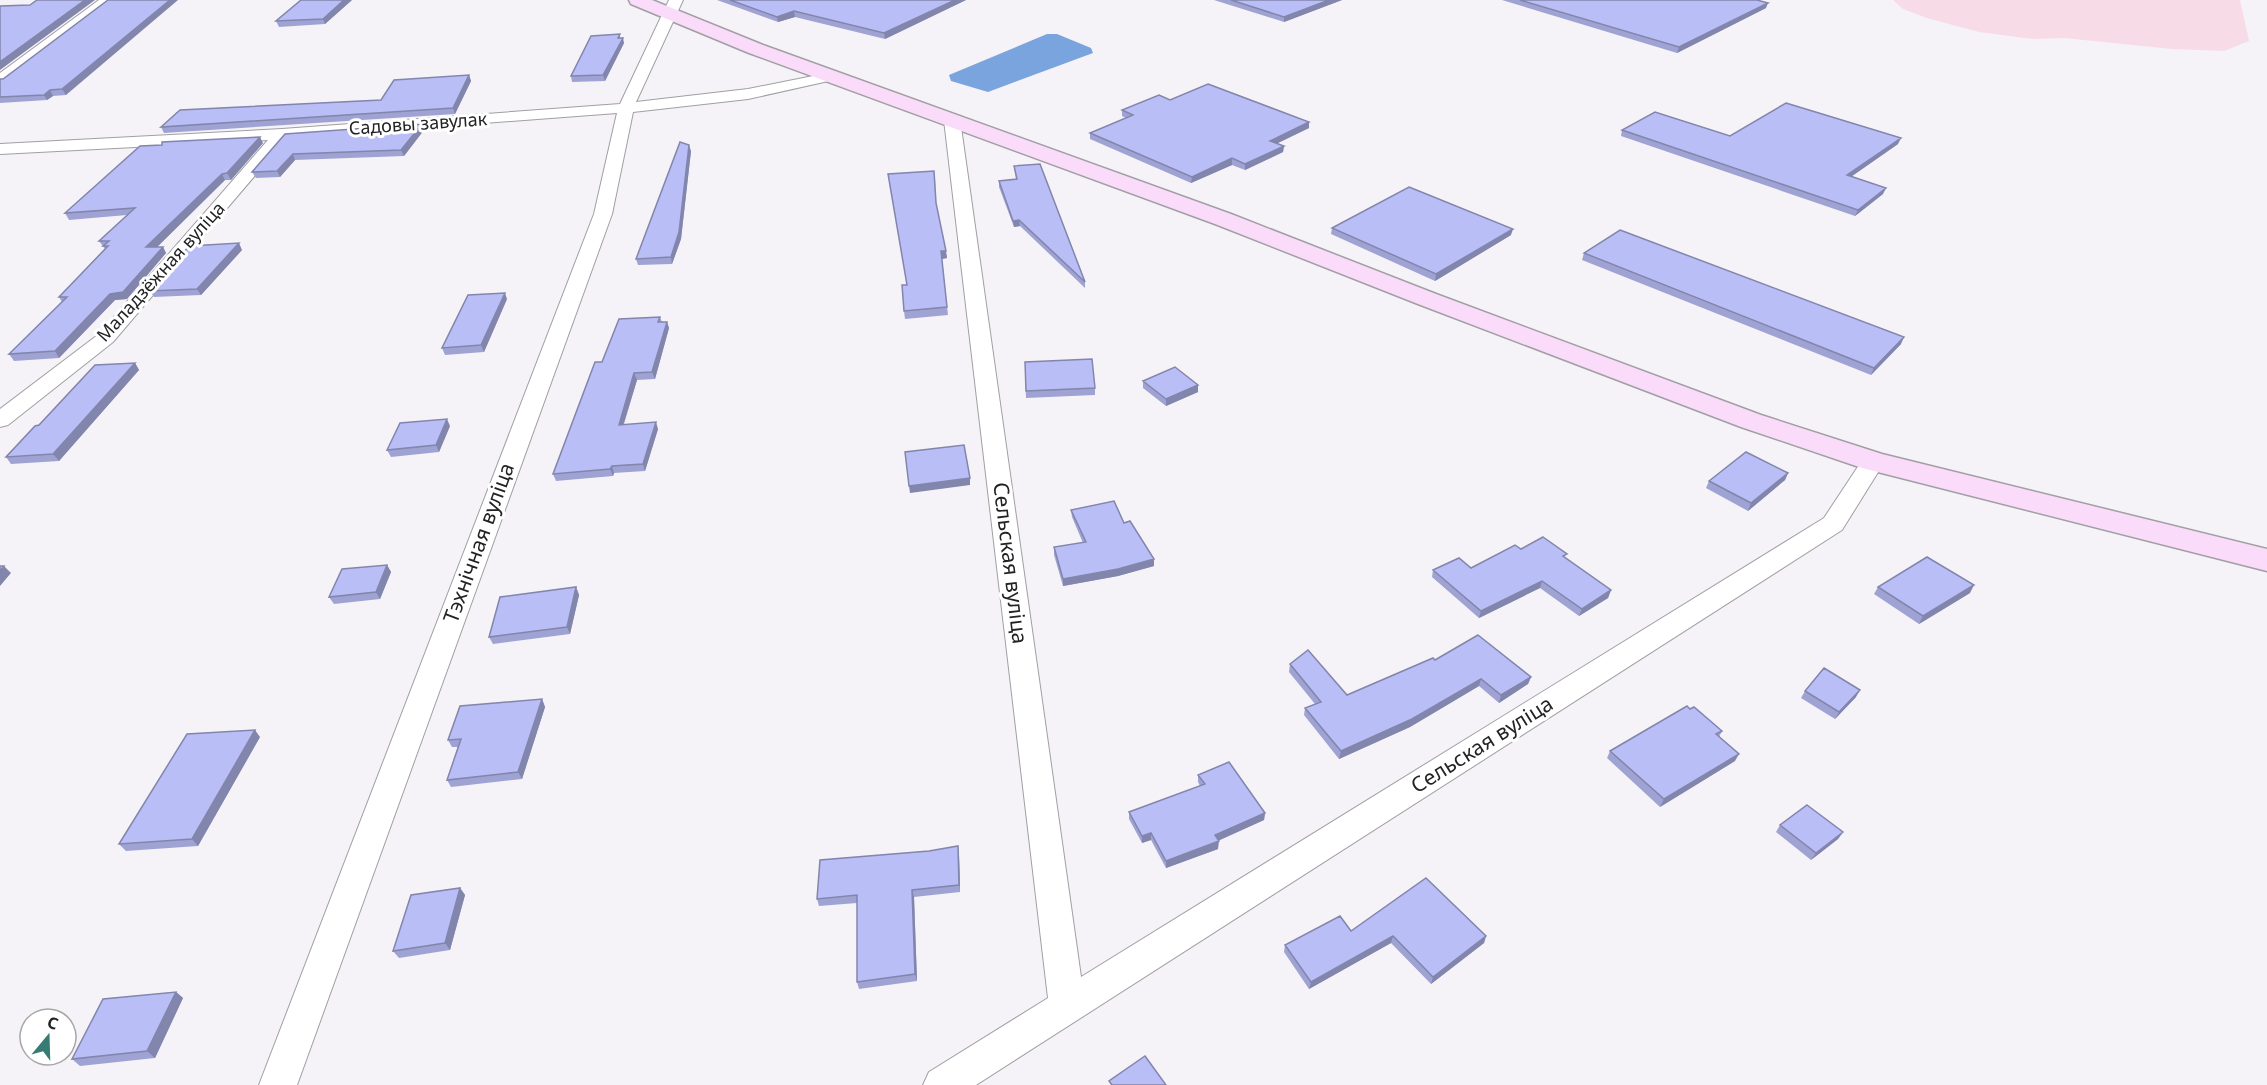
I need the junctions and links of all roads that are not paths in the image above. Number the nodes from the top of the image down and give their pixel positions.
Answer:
1 (107, 0) edge
2 (637, 0) edge
3 (673, 7) edge
4 (833, 76) junction
5 (0, 80) edge
6 (626, 108) junction
7 (952, 120) junction
8 (282, 134) junction
9 (0, 149) edge
10 (0, 420) edge
11 (1873, 461) junction
12 (2267, 560) edge
13 (1067, 1006) junction
14 (278, 1085) edge
15 (942, 1085) edge

1 - 5 street
2 - 3 street
3 - 4 street
3 - 6 street, Тэхнічная вуліца
4 - 6 street, Садовы завулак
4 - 7 street
6 - 8 street, Садовы завулак
6 - 14 street, Тэхнічная вуліца
7 - 11 street
7 - 13 street, Сельская вуліца
8 - 9 street, Садовы завулак
8 - 10 street, Маладзёжная вуліца
11 - 12 street
11 - 13 street, Сельская вуліца
13 - 15 street, Сельская вуліца

